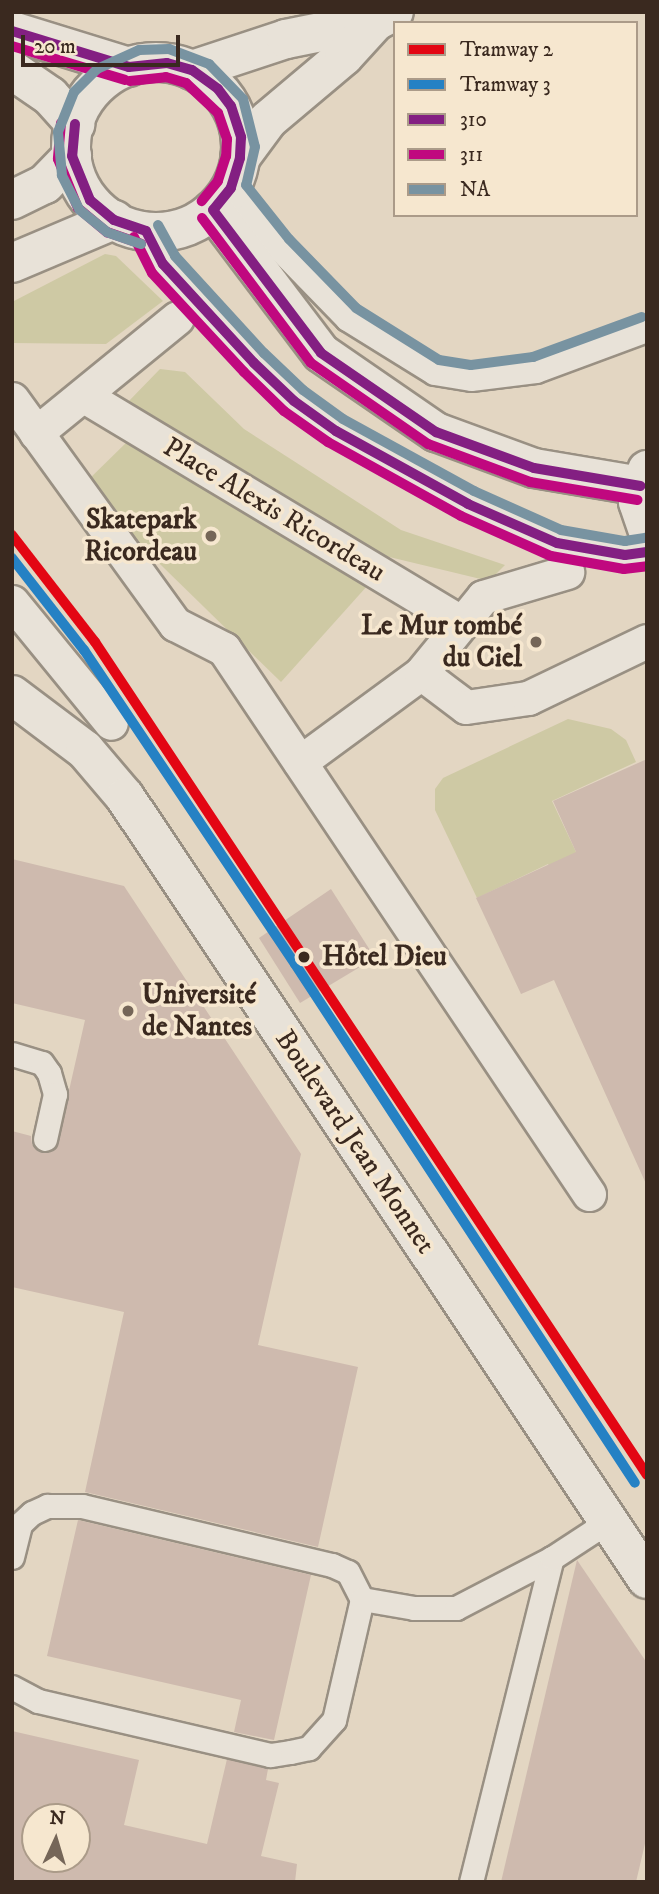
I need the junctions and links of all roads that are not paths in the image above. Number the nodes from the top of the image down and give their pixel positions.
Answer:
1 (385, 17) edge
2 (12, 31) edge
3 (129, 67) junction
4 (12, 70) edge
5 (192, 70) junction
6 (73, 140) junction
7 (228, 185) junction
8 (12, 200) edge
9 (130, 226) junction
10 (12, 263) edge
11 (177, 318) dead end
12 (647, 330) edge
13 (86, 397) junction
14 (12, 399) edge
15 (36, 433) junction
16 (643, 478) edge
17 (647, 528) edge
18 (647, 552) edge
19 (567, 572) dead end
20 (12, 602) edge
21 (462, 623) junction
22 (647, 641) edge
23 (421, 673) junction
24 (12, 695) edge
25 (111, 723) dead end
26 (300, 762) junction
27 (12, 1054) edge
28 (45, 1139) dead end
29 (589, 1194) dead end
30 (16, 1519) edge
31 (607, 1522) junction
32 (12, 1557) edge
33 (552, 1558) junction
34 (647, 1579) edge
35 (362, 1599) junction
36 (12, 1687) edge
37 (471, 1882) edge

1 - 5 main road
1 - 7 main road
2 - 3 main road
3 - 5 main road
3 - 6 main road
4 - 6 main road
5 - 7 main road
6 - 8 main road
6 - 9 main road
7 - 9 main road
7 - 12 lane
7 - 16 main road
9 - 10 main road
9 - 18 lane
11 - 13 street
13 - 15 street
13 - 21 street, Place Alexis Ricordeau
14 - 15 street
15 - 26 street
16 - 17 main road
19 - 21 street
20 - 25 street
21 - 23 street
22 - 23 street
23 - 26 street
24 - 31 main road, Boulevard Jean Monnet
26 - 29 street
27 - 28 lane
30 - 32 lane
30 - 35 lane
31 - 33 lane
31 - 34 main road, Boulevard Jean Monnet
33 - 35 lane
33 - 37 lane
35 - 36 lane

